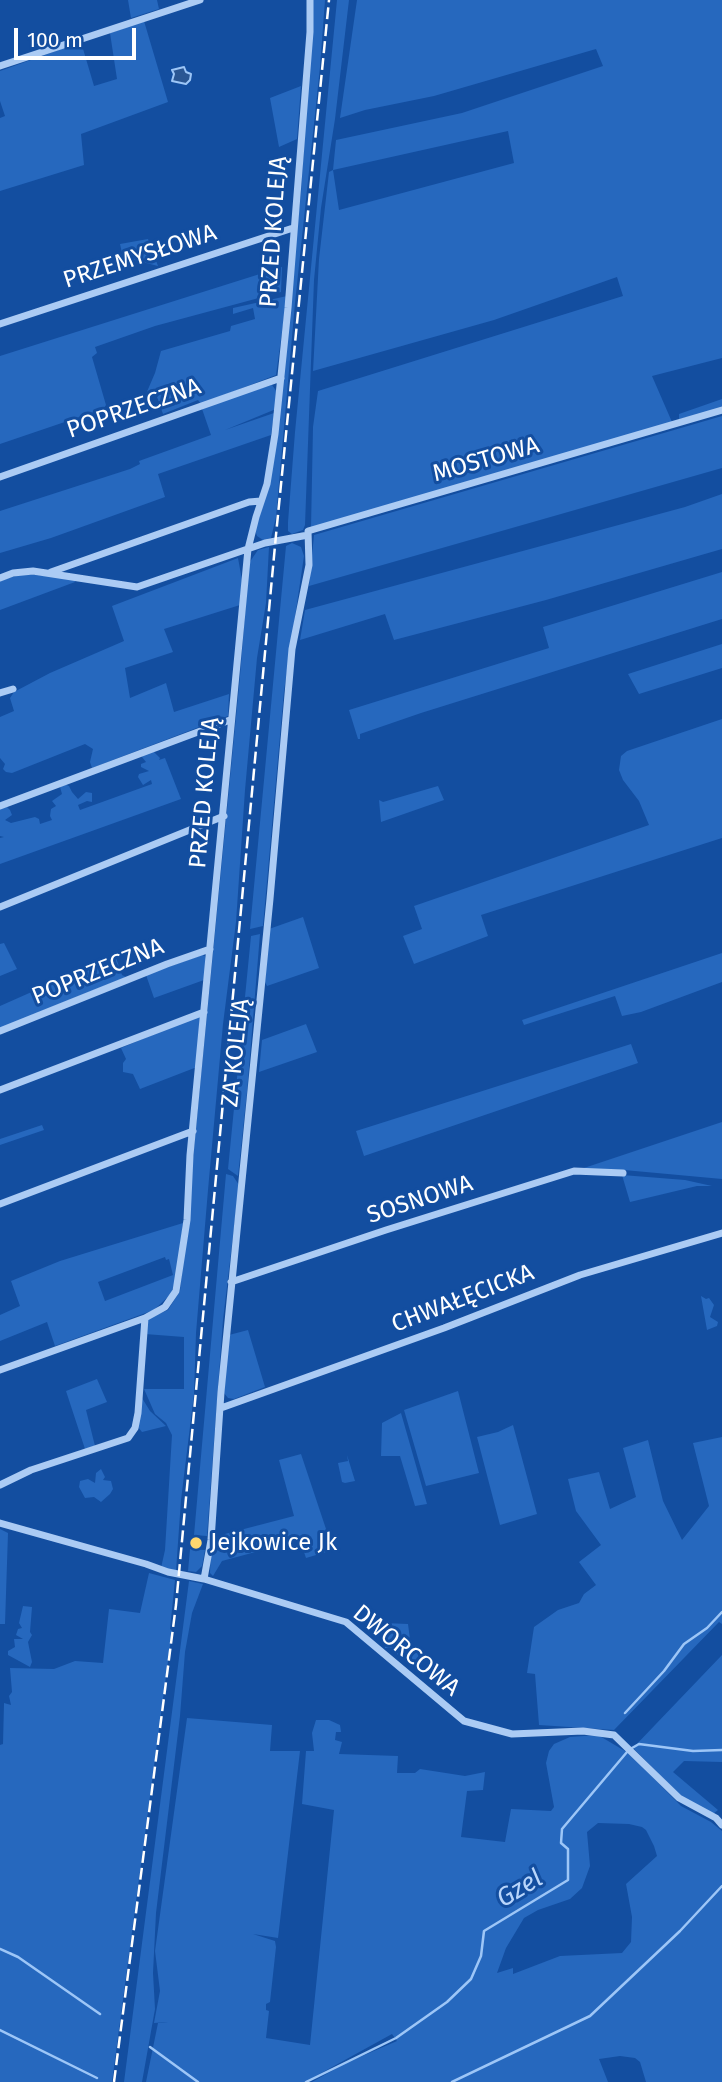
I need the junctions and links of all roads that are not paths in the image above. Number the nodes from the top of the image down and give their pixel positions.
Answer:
1 (200, 0) edge
2 (310, 0) edge
3 (0, 66) edge
4 (293, 228) junction
5 (0, 324) edge
6 (281, 378) junction
7 (722, 410) edge
8 (0, 477) edge
9 (261, 501) junction
10 (308, 533) junction
11 (248, 549) junction
12 (51, 572) junction
13 (0, 578) edge
14 (13, 689) dead end
15 (0, 693) edge
16 (230, 720) junction
17 (0, 806) edge
18 (224, 816) junction
19 (0, 907) edge
20 (210, 949) junction
21 (204, 1012) junction
22 (0, 1031) edge
23 (0, 1090) edge
24 (193, 1131) junction
25 (624, 1174) dead end
26 (0, 1205) edge
27 (722, 1233) edge
28 (231, 1282) junction
29 (145, 1318) junction
30 (0, 1370) edge
31 (221, 1408) junction
32 (0, 1485) edge
33 (0, 1522) edge
34 (204, 1579) junction
35 (722, 1825) edge

1 - 3 street
2 - 4 street, PRZED KOLEJĄ
4 - 5 street, PRZEMYSŁOWA
4 - 6 street, PRZED KOLEJĄ
6 - 8 street, POPRZECZNA
6 - 9 street, PRZED KOLEJĄ
7 - 10 street, MOSTOWA
9 - 11 street, PRZED KOLEJĄ
9 - 12 street
10 - 11 street, MOSTOWA
10 - 28 street, ZA KOLEJĄ
11 - 12 street, MOSTOWA
11 - 16 street, PRZED KOLEJĄ
12 - 13 street, MOSTOWA
14 - 15 street
16 - 17 street
16 - 18 street, PRZED KOLEJĄ
18 - 19 street
18 - 20 street, PRZED KOLEJĄ
20 - 21 street, PRZED KOLEJĄ
20 - 22 street, POPRZECZNA
21 - 23 street
21 - 24 street, PRZED KOLEJĄ
24 - 26 street
24 - 29 street, PRZED KOLEJĄ
25 - 28 street, SOSNOWA
27 - 31 street, CHWAŁĘCICKA
28 - 31 street, ZA KOLEJĄ
29 - 30 street
29 - 32 street
31 - 34 street, ZA KOLEJĄ
33 - 34 street, DWORCOWA
34 - 35 street, DWORCOWA

